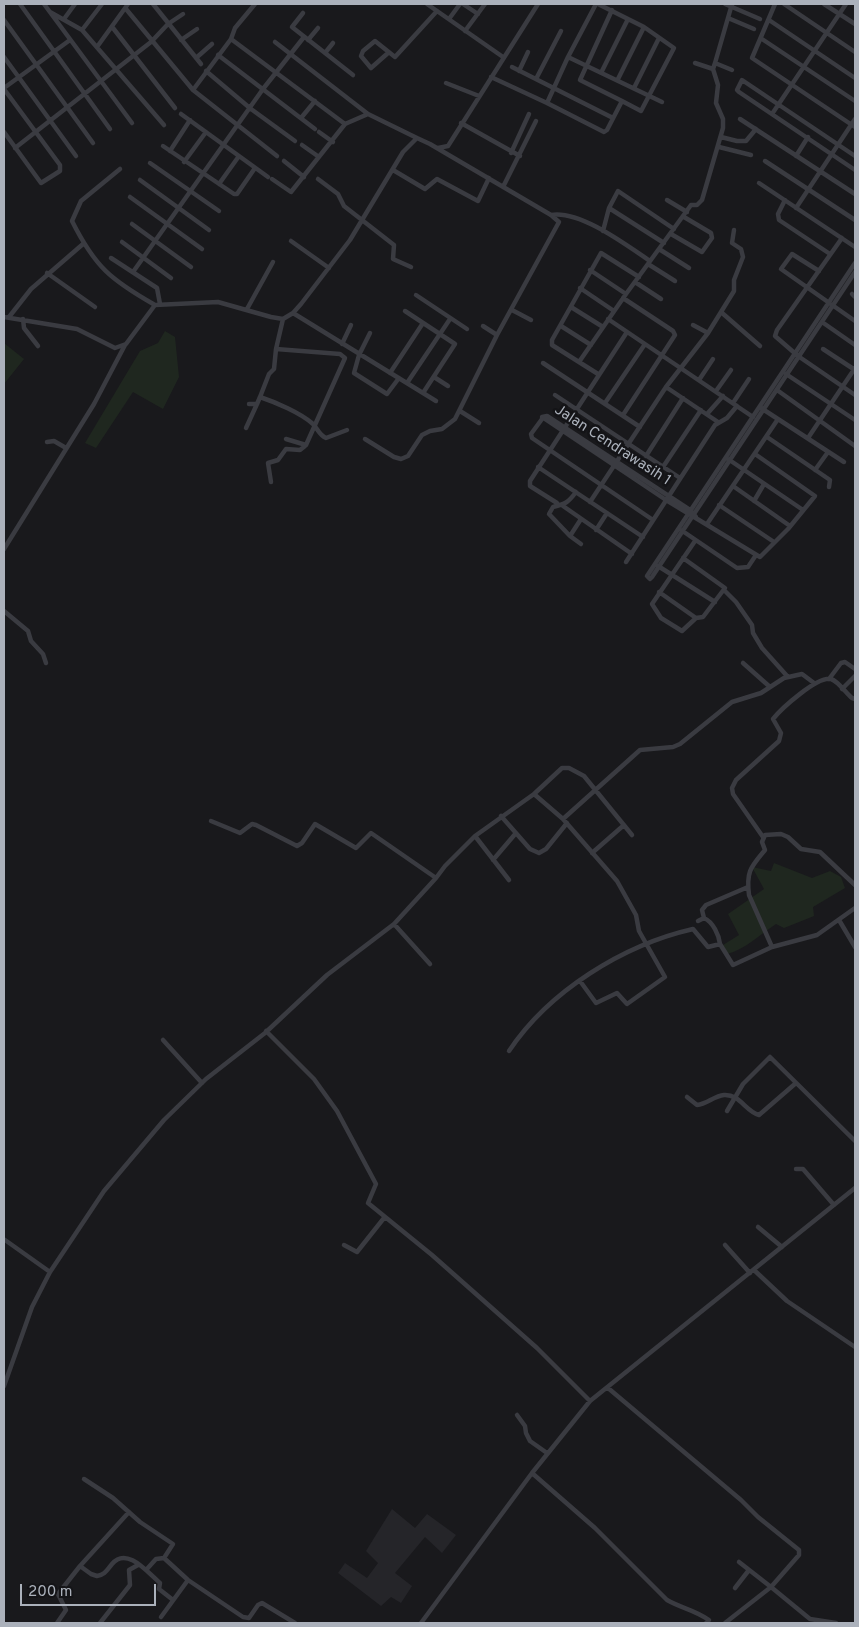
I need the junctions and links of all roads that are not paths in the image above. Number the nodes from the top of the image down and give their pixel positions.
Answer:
1 (20, 4) edge
2 (45, 4) edge
3 (75, 4) edge
4 (102, 4) edge
5 (128, 4) edge
6 (255, 4) edge
7 (427, 4) edge
8 (462, 4) edge
9 (485, 4) edge
10 (538, 4) edge
11 (597, 4) edge
12 (725, 4) edge
13 (775, 4) edge
14 (784, 4) edge
15 (824, 4) edge
16 (846, 4) edge
17 (156, 5) edge
18 (732, 5) edge
19 (126, 9) junction
20 (612, 10) junction
21 (437, 11) junction
22 (50, 12) junction
23 (303, 13) dead end
24 (183, 14) dead end
25 (478, 14) junction
26 (840, 14) junction
27 (728, 18) junction
28 (449, 19) junction
29 (628, 19) junction
30 (760, 19) dead end
31 (4, 20) edge
32 (64, 20) junction
33 (769, 20) junction
34 (168, 24) junction
35 (855, 24) edge
36 (644, 27) junction
37 (113, 28) junction
38 (318, 28) dead end
39 (197, 29) dead end
40 (754, 29) dead end
41 (82, 30) junction
42 (465, 31) junction
43 (561, 31) dead end
44 (827, 33) junction
45 (659, 38) junction
46 (232, 39) junction
47 (306, 39) junction
48 (762, 39) junction
49 (70, 40) junction
50 (181, 40) junction
51 (151, 42) junction
52 (275, 42) dead end
53 (333, 43) dead end
54 (212, 44) dead end
55 (98, 47) junction
56 (54, 51) junction
57 (815, 51) junction
58 (528, 52) dead end
59 (855, 52) edge
60 (325, 53) junction
61 (388, 53) junction
62 (291, 54) junction
63 (218, 55) junction
64 (134, 56) junction
65 (568, 56) junction
66 (4, 57) edge
67 (503, 57) junction
68 (196, 58) junction
69 (695, 63) dead end
70 (715, 63) junction
71 (201, 64) dead end
72 (36, 65) junction
73 (586, 65) junction
74 (805, 66) junction
75 (512, 67) dead end
76 (117, 69) junction
77 (713, 69) junction
78 (732, 70) dead end
79 (206, 71) junction
80 (519, 71) junction
81 (602, 71) junction
82 (277, 72) junction
83 (353, 75) dead end
84 (18, 77) junction
85 (491, 77) junction
86 (855, 78) edge
87 (536, 79) junction
88 (618, 79) junction
89 (100, 82) junction
90 (446, 83) dead end
91 (792, 85) junction
92 (554, 88) junction
93 (634, 88) junction
94 (4, 89) edge
95 (263, 89) junction
96 (193, 90) junction
97 (85, 94) junction
98 (479, 96) junction
99 (650, 96) junction
100 (855, 100) edge
101 (315, 101) junction
102 (622, 101) junction
103 (662, 102) dead end
104 (547, 103) junction
105 (779, 105) junction
106 (67, 108) junction
107 (175, 108) dead end
108 (251, 109) junction
109 (181, 114) dead end
110 (368, 114) junction
111 (529, 114) dead end
112 (772, 114) junction
113 (301, 118) junction
114 (614, 118) junction
115 (740, 119) dead end
116 (855, 119) edge
117 (190, 120) junction
118 (50, 121) junction
119 (536, 121) dead end
120 (132, 123) dead end
121 (461, 123) junction
122 (345, 124) junction
123 (164, 125) dead end
124 (853, 126) edge
125 (238, 127) junction
126 (110, 129) dead end
127 (756, 129) junction
128 (4, 132) edge
129 (36, 132) junction
130 (206, 132) junction
131 (721, 137) junction
132 (808, 137) junction
133 (417, 138) junction
134 (6, 139) edge
135 (295, 141) dead end
136 (333, 142) junction
137 (93, 143) dead end
138 (302, 144) dead end
139 (838, 144) junction
140 (224, 145) junction
141 (163, 146) dead end
142 (719, 147) junction
143 (15, 148) junction
144 (436, 148) junction
145 (170, 151) junction
146 (511, 153) junction
147 (832, 154) junction
148 (751, 155) dead end
149 (76, 156) dead end
150 (239, 156) junction
151 (277, 156) dead end
152 (520, 156) junction
153 (796, 156) junction
154 (855, 156) edge
155 (319, 157) junction
156 (284, 161) dead end
157 (765, 161) dead end
158 (184, 162) junction
159 (150, 163) dead end
160 (255, 168) junction
161 (120, 169) dead end
162 (393, 170) junction
163 (855, 170) edge
164 (820, 172) junction
165 (204, 174) junction
166 (304, 177) junction
167 (488, 178) junction
168 (318, 179) dead end
169 (140, 180) dead end
170 (760, 183) dead end
171 (219, 184) junction
172 (503, 188) junction
173 (808, 190) junction
174 (190, 191) junction
175 (855, 194) edge
176 (130, 197) dead end
177 (667, 200) dead end
178 (785, 200) junction
179 (180, 208) junction
180 (609, 208) junction
181 (796, 208) junction
182 (219, 211) dead end
183 (685, 214) junction
184 (551, 215) junction
185 (855, 220) edge
186 (363, 221) junction
187 (132, 224) dead end
188 (168, 225) junction
189 (674, 229) junction
190 (209, 230) dead end
191 (734, 230) dead end
192 (604, 231) junction
193 (671, 234) junction
194 (842, 238) junction
195 (156, 241) junction
196 (291, 241) dead end
197 (122, 242) dead end
198 (664, 243) junction
199 (83, 244) junction
200 (855, 247) edge
201 (202, 249) dead end
202 (659, 249) junction
203 (830, 254) junction
204 (111, 258) dead end
205 (144, 258) junction
206 (273, 262) dead end
207 (649, 262) junction
208 (855, 263) edge
209 (191, 267) dead end
210 (411, 267) dead end
211 (329, 268) junction
212 (689, 268) dead end
213 (590, 270) junction
214 (819, 271) junction
215 (133, 272) junction
216 (855, 272) edge
217 (47, 273) junction
218 (171, 278) dead end
219 (637, 279) junction
220 (675, 281) dead end
221 (807, 287) junction
222 (580, 288) junction
223 (416, 295) dead end
224 (624, 296) junction
225 (661, 299) dead end
226 (158, 305) junction
227 (831, 305) junction
228 (571, 306) junction
229 (95, 307) dead end
230 (247, 309) junction
231 (512, 310) junction
232 (614, 310) junction
233 (405, 311) dead end
234 (721, 312) junction
235 (293, 313) junction
236 (6, 317) edge
237 (23, 319) junction
238 (283, 319) junction
239 (450, 319) junction
240 (608, 319) junction
241 (531, 320) dead end
242 (855, 321) edge
243 (822, 322) junction
244 (423, 323) junction
245 (351, 325) dead end
246 (693, 325) dead end
247 (483, 326) dead end
248 (562, 326) junction
249 (603, 327) junction
250 (467, 329) dead end
251 (627, 332) junction
252 (370, 333) dead end
253 (440, 333) junction
254 (708, 333) junction
255 (497, 335) junction
256 (126, 344) junction
257 (342, 344) junction
258 (645, 344) junction
259 (855, 344) edge
260 (591, 345) junction
261 (38, 346) dead end
262 (760, 346) dead end
263 (823, 349) dead end
264 (276, 350) junction
265 (359, 355) junction
266 (796, 355) junction
267 (663, 356) junction
268 (713, 359) dead end
269 (543, 362) dead end
270 (580, 362) junction
271 (681, 368) junction
272 (855, 369) edge
273 (731, 370) dead end
274 (390, 373) junction
275 (598, 374) junction
276 (786, 374) junction
277 (434, 377) junction
278 (398, 378) junction
279 (749, 378) dead end
280 (699, 380) junction
281 (407, 383) junction
282 (448, 386) dead end
283 (666, 387) junction
284 (842, 387) junction
285 (777, 390) junction
286 (588, 391) junction
287 (716, 391) junction
288 (423, 393) junction
289 (555, 395) dead end
290 (855, 395) edge
291 (723, 396) junction
292 (260, 397) junction
293 (683, 398) junction
294 (436, 401) dead end
295 (605, 403) junction
296 (249, 404) dead end
297 (257, 404) junction
298 (735, 404) junction
299 (831, 404) junction
300 (761, 408) junction
301 (576, 409) junction
302 (701, 410) junction
303 (460, 411) junction
304 (706, 414) junction
305 (623, 415) junction
306 (754, 418) junction
307 (778, 419) junction
308 (855, 420) edge
309 (819, 421) junction
310 (718, 422) junction
311 (479, 423) dead end
312 (314, 425) junction
313 (640, 427) junction
314 (246, 428) dead end
315 (562, 429) junction
316 (347, 430) dead end
317 (767, 437) junction
318 (808, 438) junction
319 (286, 439) dead end
320 (364, 439) dead end
321 (47, 442) dead end
322 (628, 444) junction
323 (305, 446) junction
324 (855, 446) edge
325 (66, 448) junction
326 (549, 449) junction
327 (828, 452) junction
328 (755, 454) junction
329 (646, 456) junction
330 (728, 458) junction
331 (844, 462) dead end
332 (615, 464) junction
333 (538, 467) junction
334 (663, 467) junction
335 (744, 470) junction
336 (815, 470) junction
337 (680, 478) junction
338 (271, 482) dead end
339 (764, 484) junction
340 (601, 485) junction
341 (733, 486) junction
342 (829, 487) dead end
343 (576, 492) junction
344 (667, 499) junction
345 (754, 501) junction
346 (590, 502) junction
347 (556, 503) dead end
348 (719, 505) junction
349 (563, 506) junction
350 (803, 510) junction
351 (607, 513) junction
352 (692, 514) junction
353 (581, 520) junction
354 (653, 520) junction
355 (707, 524) junction
356 (790, 526) junction
357 (596, 530) junction
358 (681, 530) junction
359 (570, 536) junction
360 (642, 537) junction
361 (695, 541) junction
362 (774, 542) junction
363 (581, 544) dead end
364 (4, 549) edge
365 (632, 554) junction
366 (756, 555) junction
367 (682, 558) junction
368 (626, 562) dead end
369 (658, 566) junction
370 (671, 575) junction
371 (724, 590) junction
372 (659, 592) junction
373 (715, 602) junction
374 (4, 611) edge
375 (696, 618) junction
376 (46, 663) dead end
377 (743, 663) dead end
378 (855, 669) edge
379 (788, 676) junction
380 (855, 676) edge
381 (830, 679) junction
382 (814, 683) junction
383 (770, 687) junction
384 (842, 689) junction
385 (855, 699) edge
386 (595, 790) junction
387 (534, 794) junction
388 (501, 816) junction
389 (562, 819) junction
390 (211, 821) dead end
391 (567, 823) junction
392 (624, 825) junction
393 (516, 833) junction
394 (475, 836) junction
395 (632, 836) dead end
396 (763, 837) junction
397 (592, 853) junction
398 (493, 860) junction
399 (436, 878) junction
400 (509, 880) dead end
401 (855, 885) edge
402 (748, 887) junction
403 (855, 908) edge
404 (704, 918) junction
405 (839, 920) junction
406 (698, 921) dead end
407 (394, 924) junction
408 (720, 944) junction
409 (646, 945) junction
410 (772, 947) junction
411 (855, 947) edge
412 (430, 964) dead end
413 (580, 980) junction
414 (266, 1032) junction
415 (164, 1040) dead end
416 (509, 1051) dead end
417 (202, 1083) junction
418 (796, 1083) junction
419 (687, 1097) dead end
420 (736, 1097) junction
421 (727, 1111) dead end
422 (855, 1140) edge
423 (796, 1169) dead end
424 (855, 1188) edge
425 (834, 1205) junction
426 (384, 1218) junction
427 (758, 1227) dead end
428 (5, 1240) edge
429 (344, 1245) dead end
430 (725, 1245) dead end
431 (782, 1247) junction
432 (50, 1272) junction
433 (752, 1272) junction
434 (855, 1347) edge
435 (4, 1386) edge
436 (608, 1388) junction
437 (590, 1401) junction
438 (517, 1415) dead end
439 (547, 1453) junction
440 (532, 1473) junction
441 (84, 1479) dead end
442 (129, 1512) junction
443 (164, 1558) junction
444 (739, 1562) dead end
445 (138, 1564) junction
446 (80, 1566) junction
447 (146, 1570) junction
448 (750, 1570) junction
449 (188, 1580) junction
450 (771, 1587) junction
451 (735, 1588) dead end
452 (173, 1600) junction
453 (161, 1617) dead end
454 (709, 1622) edge
455 (57, 1623) edge
456 (100, 1623) edge
457 (295, 1623) edge
458 (420, 1623) edge
459 (725, 1623) edge
460 (836, 1623) edge

1 - 56 street
2 - 22 street
3 - 32 street
4 - 41 street
5 - 19 street
6 - 46 street
7 - 21 street
8 - 25 street
8 - 28 street
9 - 25 street
10 - 67 street
11 - 20 street
11 - 65 street
12 - 18 street
13 - 33 street
14 - 44 street
15 - 26 street
16 - 26 street
17 - 34 street
18 - 27 street
18 - 30 street
19 - 37 street
19 - 51 street
20 - 29 street
20 - 73 street
21 - 28 street
21 - 61 street
22 - 32 street
22 - 49 street
23 - 47 street
24 - 34 street
25 - 42 street
26 - 35 street
26 - 44 street
27 - 40 street
27 - 70 street
28 - 42 street
29 - 36 street
29 - 81 street
31 - 72 street
32 - 41 street
33 - 48 street
33 - 57 street
34 - 50 street
34 - 51 street
36 - 45 street
36 - 88 street
37 - 55 street
37 - 64 street
38 - 47 street
39 - 50 street
41 - 55 street
42 - 67 street
43 - 87 street
44 - 57 street
44 - 59 street
45 - 93 street
45 - 99 street
46 - 63 street
46 - 82 street
47 - 60 street
47 - 62 street
48 - 74 street
48 - 91 street
49 - 56 street
49 - 89 street
50 - 68 street
51 - 64 street
51 - 96 street
52 - 62 street
53 - 60 street
54 - 68 street
55 - 76 street
56 - 72 street
56 - 97 street
57 - 74 street
57 - 86 street
58 - 80 street
60 - 83 street
61 - 61 street
62 - 82 street
62 - 110 street
63 - 79 street
63 - 95 street
64 - 76 street
64 - 107 street
65 - 73 street
65 - 92 street
66 - 84 street
67 - 85 street
68 - 71 street
69 - 77 street
70 - 77 street
70 - 78 street
72 - 84 street
72 - 106 street
73 - 81 street
73 - 102 street
74 - 91 street
74 - 100 street
75 - 80 street
76 - 89 street
76 - 123 street
77 - 131 street
79 - 96 street
79 - 108 street
80 - 87 street
81 - 88 street
82 - 95 street
82 - 101 street
84 - 94 street
84 - 118 street
85 - 98 street
85 - 104 street
87 - 92 street
88 - 93 street
89 - 97 street
89 - 120 street
90 - 98 street
91 - 105 street
91 - 124 street
92 - 104 street
92 - 114 street
93 - 99 street
94 - 129 street
95 - 108 street
95 - 113 street
96 - 125 street
97 - 106 street
97 - 126 street
98 - 121 street
99 - 102 street
99 - 103 street
101 - 113 street
101 - 122 street
102 - 114 street
104 - 114 street
105 - 112 street
105 - 112 street
105 - 139 street
106 - 118 street
106 - 137 street
108 - 125 street
108 - 135 street
109 - 117 street
110 - 122 street
110 - 133 street
111 - 146 street
112 - 132 street
113 - 136 street
115 - 127 street
116 - 124 street
117 - 130 street
117 - 145 street
118 - 129 street
118 - 149 street
119 - 152 street
121 - 144 street
121 - 146 street
122 - 136 street
124 - 139 street
125 - 140 street
125 - 151 street
127 - 131 street
127 - 153 street
128 - 134 street
129 - 143 street
129 - 143 street
130 - 140 street
130 - 158 street
131 - 142 street
132 - 147 street
132 - 153 street
133 - 144 street
133 - 162 street
134 - 143 street
136 - 155 street
138 - 155 street
139 - 147 street
139 - 154 street
140 - 150 street
140 - 165 street
141 - 145 street
142 - 148 street
142 - 183 street
144 - 167 street
145 - 158 street
146 - 152 street
147 - 163 street
147 - 164 street
150 - 160 street
150 - 171 street
152 - 172 street
153 - 164 street
155 - 166 street
156 - 166 street
157 - 173 street
158 - 165 street
159 - 174 street
160 - 166 street
160 - 171 street
161 - 199 street
162 - 167 street
162 - 186 street
164 - 173 street
164 - 175 street
165 - 171 street
165 - 174 street
167 - 172 street
168 - 186 street
169 - 179 street
170 - 178 street
172 - 184 street
173 - 181 street
173 - 185 street
174 - 179 street
174 - 182 street
176 - 188 street
177 - 183 street
178 - 181 street
178 - 203 street
179 - 188 street
179 - 190 street
180 - 189 street
180 - 192 street
180 - 198 street
181 - 194 street
183 - 189 street
183 - 193 street
184 - 192 street
184 - 231 street
186 - 210 street
186 - 211 street
187 - 195 street
188 - 195 street
188 - 201 street
189 - 193 street
191 - 234 street
192 - 207 street
193 - 198 street
194 - 200 street
194 - 203 street
195 - 205 street
195 - 209 street
196 - 211 street
197 - 205 street
198 - 202 street
199 - 217 street
199 - 226 street
202 - 207 street
202 - 212 street
203 - 214 street
204 - 215 street
205 - 215 street
205 - 218 street
206 - 230 street
207 - 219 street
207 - 220 street
208 - 227 street
211 - 235 street
213 - 219 street
213 - 222 street
213 - 224 street
214 - 221 street
214 - 221 street
215 - 226 street
216 - 227 street
217 - 229 street
217 - 236 street
219 - 224 street
219 - 225 street
221 - 227 street
221 - 266 street
222 - 228 street
222 - 232 street
223 - 239 street
224 - 232 street
224 - 267 street
226 - 230 street
226 - 256 street
227 - 242 street
227 - 243 street
227 - 266 street
228 - 248 street
228 - 249 street
230 - 238 street
231 - 241 street
231 - 255 street
232 - 240 street
233 - 244 street
234 - 254 street
234 - 262 street
235 - 238 street
235 - 257 street
236 - 237 street
237 - 256 street
237 - 261 street
238 - 264 street
239 - 250 street
239 - 253 street
240 - 249 street
240 - 251 street
243 - 259 street
243 - 266 street
244 - 253 street
244 - 274 street
245 - 257 street
246 - 254 street
247 - 255 street
248 - 260 street
248 - 270 street
249 - 260 street
251 - 258 street
251 - 275 street
252 - 265 street
253 - 277 street
253 - 281 street
254 - 271 street
255 - 303 street
256 - 325 street
257 - 265 street
258 - 267 street
258 - 295 street
260 - 270 street
263 - 272 street
264 - 292 street
264 - 312 street
265 - 274 street
265 - 278 street
266 - 276 street
266 - 284 street
266 - 300 street
267 - 271 street
267 - 305 street
268 - 280 street
269 - 286 street
270 - 275 street
271 - 280 street
271 - 283 street
272 - 284 street
273 - 287 street
274 - 278 street
275 - 286 street
276 - 285 street
276 - 299 street
277 - 282 street
277 - 288 street
278 - 281 street
279 - 298 street
280 - 287 street
281 - 288 street
283 - 293 street
283 - 313 street
284 - 290 street
284 - 299 street
285 - 300 street
285 - 309 street
286 - 295 street
286 - 301 street
287 - 291 street
288 - 294 street
289 - 301 street
291 - 298 street
291 - 304 street
292 - 297 street
292 - 312 street
293 - 302 street
293 - 329 street
295 - 305 street
296 - 297 street
297 - 314 street
298 - 306 street
298 - 310 street
299 - 308 street
299 - 309 street
300 - 306 street
300 - 307 street
301 - 315 street
301 - 322 street
302 - 304 street
302 - 334 street
303 - 311 street
303 - 320 street
304 - 310 street
305 - 313 street
306 - 330 street
307 - 317 street
307 - 318 street
309 - 318 street
309 - 324 street
310 - 337 street
312 - 316 street
312 - 323 street
313 - 322 street
315 - 326 street
315 - 326 street, Jalan Cendrawasih 1
315 - 332 street, Jalan Cendrawasih 1
317 - 328 street
317 - 336 street
318 - 327 street
319 - 323 street
321 - 325 street
322 - 329 street
322 - 332 street
323 - 338 street
325 - 364 street
326 - 333 street
326 - 340 street
327 - 331 street
327 - 336 street
328 - 335 street
328 - 350 street
329 - 334 street
330 - 335 street
330 - 352 street
332 - 340 street
332 - 344 street, Jalan Cendrawasih 1
333 - 343 street
333 - 347 street
334 - 337 street
335 - 339 street
335 - 341 street
336 - 342 street
337 - 344 street
339 - 345 street
339 - 350 street
340 - 346 street
340 - 354 street
341 - 345 street
341 - 348 street
343 - 346 street
343 - 349 street
344 - 352 street, Jalan Cendrawasih 1
344 - 354 street
345 - 356 street
346 - 351 street
348 - 355 street
348 - 362 street
349 - 353 street
349 - 359 street
350 - 356 street
351 - 357 street
351 - 360 street
352 - 355 street, Jalan Cendrawasih 1
352 - 358 street
352 - 369 street
353 - 357 street
353 - 359 street
354 - 360 street
355 - 366 street, Jalan Cendrawasih 1
356 - 362 street
357 - 365 street
358 - 361 street
358 - 369 street
359 - 363 street
360 - 365 street
361 - 366 street
361 - 367 street
362 - 366 street
365 - 368 street
367 - 370 street
367 - 371 street
369 - 370 street
370 - 372 street
370 - 373 street
371 - 373 street
371 - 379 street
372 - 375 street
372 - 375 street
373 - 375 street
374 - 376 street
377 - 383 street
378 - 381 street
379 - 382 street
379 - 383 street
380 - 384 street
381 - 382 street
381 - 384 street
382 - 396 street
383 - 386 street
384 - 385 street
386 - 387 street
386 - 389 street
386 - 392 street
387 - 388 street
387 - 389 street
388 - 393 street
388 - 394 street
389 - 391 street
390 - 399 street
391 - 393 street
391 - 397 street
392 - 395 street
392 - 397 street
393 - 398 street
394 - 398 street
394 - 399 street
396 - 401 street
396 - 402 street
397 - 409 street
398 - 400 street
399 - 407 street
402 - 404 street
402 - 410 street
403 - 405 street
404 - 406 street
404 - 408 street
405 - 410 street
405 - 411 street
407 - 412 street
407 - 414 street
408 - 409 street
408 - 410 street
409 - 413 street
409 - 413 street
413 - 416 street
414 - 417 street
414 - 426 street
415 - 417 street
417 - 432 street
418 - 420 street
418 - 420 street
418 - 422 street
419 - 420 street
420 - 421 street
423 - 425 street
424 - 425 street
425 - 431 street
426 - 429 street
426 - 437 street
427 - 431 street
428 - 432 street
430 - 433 street
431 - 433 street
432 - 435 street
433 - 434 street
433 - 436 street
436 - 437 street
436 - 450 street
437 - 439 street
438 - 439 street
439 - 440 street
440 - 454 street
440 - 458 street
441 - 442 street
442 - 443 street
442 - 446 street
443 - 447 street
443 - 449 street
444 - 448 street
445 - 446 street
445 - 447 street
445 - 456 street
446 - 455 street
447 - 452 street
448 - 450 street
448 - 451 street
449 - 452 street
449 - 457 street
450 - 459 street
450 - 460 street
452 - 453 street

